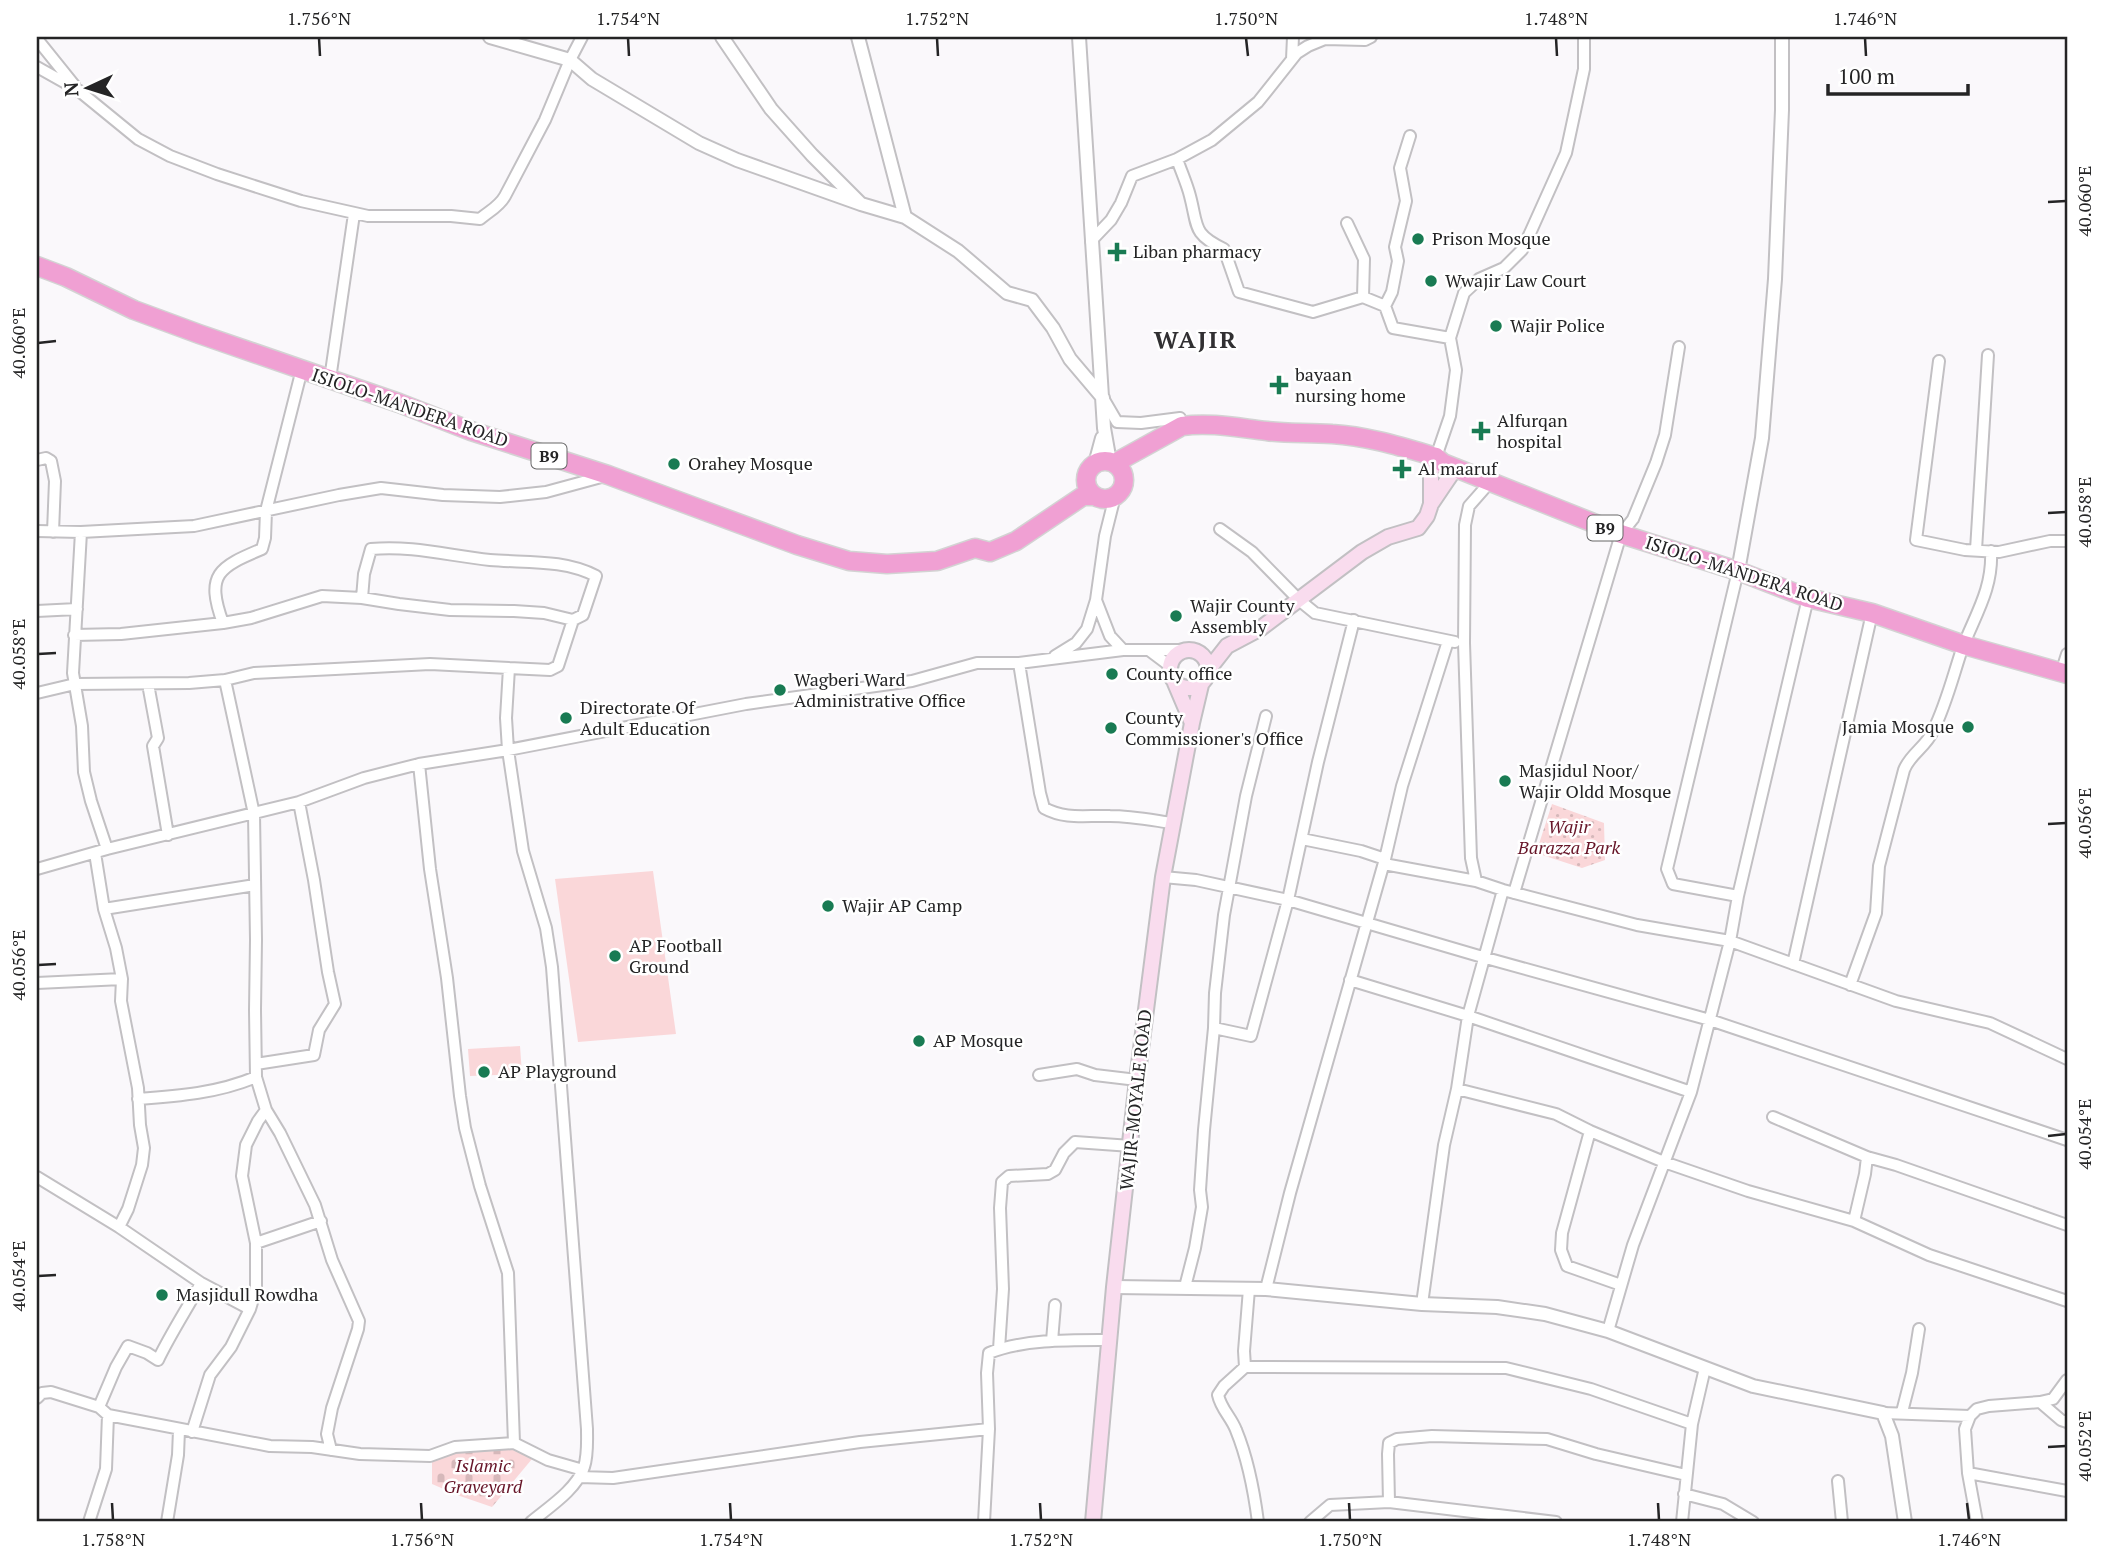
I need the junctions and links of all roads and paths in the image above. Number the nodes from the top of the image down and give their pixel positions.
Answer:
1 (490, 37) edge
2 (582, 37) edge
3 (722, 37) edge
4 (858, 37) edge
5 (1079, 37) edge
6 (1293, 37) edge
7 (1370, 37) edge
8 (1584, 37) edge
9 (1782, 37) edge
10 (37, 39) edge
11 (570, 60) junction
12 (1292, 62) junction
13 (37, 67) edge
14 (78, 90) junction
15 (1410, 136) dead end
16 (1177, 159) junction
17 (862, 204) junction
18 (354, 214) junction
19 (905, 217) junction
20 (1347, 223) dead end
21 (1091, 241) junction
22 (37, 265) edge
23 (1363, 297) junction
24 (1385, 306) junction
25 (1450, 338) junction
26 (1678, 347) dead end
27 (1988, 355) dead end
28 (1939, 361) dead end
29 (302, 369) junction
30 (330, 379) junction
31 (1103, 398) junction
32 (1182, 426) junction
33 (1143, 449) junction
34 (1436, 457) junction
35 (37, 460) edge
36 (1102, 467) junction
37 (1456, 467) junction
38 (608, 475) junction
39 (1491, 481) junction
40 (1108, 493) junction
41 (1431, 504) junction
42 (1062, 509) junction
43 (266, 511) junction
44 (1220, 529) dead end
45 (37, 531) edge
46 (53, 532) junction
47 (81, 532) junction
48 (1620, 534) junction
49 (2067, 541) edge
50 (1976, 550) junction
51 (1991, 551) junction
52 (1738, 571) junction
53 (362, 598) junction
54 (1808, 598) junction
55 (1096, 600) junction
56 (1299, 600) junction
57 (77, 609) junction
58 (37, 611) edge
59 (1872, 613) junction
60 (573, 621) junction
61 (1354, 621) junction
62 (223, 623) junction
63 (74, 635) junction
64 (1448, 641) junction
65 (1464, 643) junction
66 (1964, 645) junction
67 (1227, 646) junction
68 (1123, 650) junction
69 (1150, 651) junction
70 (1191, 651) junction
71 (2067, 654) edge
72 (1052, 658) junction
73 (1019, 663) junction
74 (1170, 666) junction
75 (509, 668) junction
76 (1209, 669) junction
77 (2064, 673) edge
78 (225, 680) junction
79 (1175, 683) junction
80 (75, 684) junction
81 (148, 684) junction
82 (1201, 685) junction
83 (37, 693) edge
84 (1266, 716) dead end
85 (1192, 723) junction
86 (508, 750) junction
87 (419, 764) junction
88 (299, 802) junction
89 (254, 814) junction
90 (1172, 823) junction
91 (168, 835) junction
92 (1302, 839) junction
93 (107, 849) junction
94 (94, 853) junction
95 (1384, 862) junction
96 (37, 869) edge
97 (1163, 877) junction
98 (1476, 881) junction
99 (255, 884) junction
100 (1230, 887) junction
101 (1509, 892) junction
102 (1738, 896) junction
103 (1288, 900) junction
104 (104, 909) junction
105 (1366, 923) junction
106 (1730, 941) junction
107 (1486, 958) junction
108 (1793, 964) junction
109 (122, 979) junction
110 (1350, 980) junction
111 (37, 983) edge
112 (1850, 985) junction
113 (1468, 1016) junction
114 (1710, 1020) junction
115 (1214, 1028) junction
116 (2067, 1059) edge
117 (256, 1063) junction
118 (1040, 1075) dead end
119 (256, 1077) junction
120 (1137, 1080) junction
121 (1457, 1089) junction
122 (1690, 1092) junction
123 (138, 1099) junction
124 (266, 1110) junction
125 (1773, 1116) dead end
126 (1590, 1131) junction
127 (2067, 1140) edge
128 (1131, 1146) junction
129 (1867, 1157) junction
130 (1664, 1162) junction
131 (37, 1177) edge
132 (321, 1221) junction
133 (1854, 1221) junction
134 (2067, 1225) edge
135 (119, 1227) junction
136 (256, 1243) junction
137 (201, 1283) junction
138 (1621, 1285) junction
139 (1114, 1287) junction
140 (1185, 1287) junction
141 (1249, 1289) junction
142 (1266, 1289) junction
143 (2067, 1301) edge
144 (1422, 1304) junction
145 (1055, 1305) dead end
146 (250, 1309) junction
147 (1919, 1329) dead end
148 (1608, 1331) junction
149 (1109, 1340) junction
150 (1052, 1342) junction
151 (999, 1349) junction
152 (1245, 1367) junction
153 (1705, 1368) junction
154 (2067, 1380) edge
155 (37, 1398) edge
156 (2040, 1402) junction
157 (99, 1407) junction
158 (1902, 1412) junction
159 (1883, 1413) junction
160 (108, 1415) junction
161 (1970, 1416) junction
162 (2067, 1422) edge
163 (1692, 1424) junction
164 (989, 1429) junction
165 (178, 1430) junction
166 (192, 1432) junction
167 (514, 1443) junction
168 (331, 1450) junction
169 (1968, 1473) junction
170 (581, 1474) junction
171 (1686, 1475) junction
172 (1838, 1481) dead end
173 (2067, 1491) edge
174 (1684, 1494) junction
175 (1389, 1502) junction
176 (89, 1522) edge
177 (167, 1522) edge
178 (531, 1522) edge
179 (984, 1522) edge
180 (1093, 1522) edge
181 (1258, 1522) edge
182 (1310, 1522) edge
183 (1556, 1522) edge
184 (1682, 1522) edge
185 (1753, 1522) edge
186 (1842, 1522) edge
187 (1905, 1522) edge
188 (1978, 1522) edge

1 - 11 street
2 - 11 street
3 - 17 street
4 - 19 street
5 - 21 street
6 - 12 street
7 - 12 street
8 - 25 street
9 - 52 street
10 - 14 street
11 - 17 street
11 - 18 street
12 - 16 street
13 - 14 street
14 - 18 street
15 - 24 street
16 - 21 street
16 - 23 street
17 - 19 street
18 - 30 street
19 - 31 street
20 - 23 street
21 - 31 street
22 - 29 highway, ISIOLO-MANDERA ROAD / B9
23 - 24 street
24 - 25 street
25 - 34 street
26 - 48 street
27 - 50 street
28 - 50 street
29 - 30 highway, ISIOLO-MANDERA ROAD / B9
29 - 43 street
30 - 38 highway, ISIOLO-MANDERA ROAD / B9
31 - 32 street
31 - 36 street
32 - 33 highway, ISIOLO-MANDERA ROAD / B9
32 - 34 highway, ISIOLO-MANDERA ROAD / B9
33 - 36 highway, ISIOLO-MANDERA ROAD / B9
33 - 40 highway, ISIOLO-MANDERA ROAD / B9
34 - 37 highway, ISIOLO-MANDERA ROAD / B9
34 - 41 main road
35 - 46 street
36 - 40 highway
36 - 40 highway
36 - 42 highway, ISIOLO-MANDERA ROAD / B9
37 - 39 highway, ISIOLO-MANDERA ROAD / B9
37 - 41 main road
38 - 42 highway, ISIOLO-MANDERA ROAD / B9
38 - 43 street
39 - 48 highway, ISIOLO-MANDERA ROAD / B9
39 - 65 street
40 - 42 highway, ISIOLO-MANDERA ROAD / B9
40 - 55 street
41 - 56 main road
43 - 47 street
43 - 62 street
44 - 56 street
45 - 46 street
46 - 47 street
47 - 57 street
48 - 52 highway, ISIOLO-MANDERA ROAD / B9
48 - 101 street
49 - 51 street
50 - 51 street
51 - 66 street
52 - 54 highway, ISIOLO-MANDERA ROAD / B9
52 - 102 street
53 - 60 street
53 - 60 street
53 - 62 street
54 - 59 highway, ISIOLO-MANDERA ROAD / B9
54 - 102 street
55 - 68 street
55 - 72 street
56 - 61 street
56 - 67 main road
57 - 58 street
57 - 63 street
59 - 66 highway, ISIOLO-MANDERA ROAD / B9
59 - 108 street
60 - 75 street
61 - 64 street
61 - 92 street
62 - 63 street
63 - 80 street
64 - 65 street
64 - 95 street
65 - 98 street
66 - 77 highway, ISIOLO-MANDERA ROAD / B9
66 - 112 street
67 - 70 main road
67 - 76 main road
68 - 69 street
68 - 72 street
69 - 70 street
69 - 74 street
70 - 74 main road
70 - 76 main road
71 - 77 street
72 - 73 street
73 - 86 street
73 - 90 street
74 - 79 main road
75 - 78 street
75 - 86 street
76 - 82 main road
78 - 81 street
78 - 89 street
79 - 82 main road
79 - 85 main road
80 - 81 street
80 - 83 street
80 - 93 street
81 - 91 street
82 - 85 main road, WAJIR-MOYALE ROAD
84 - 100 street
85 - 90 main road, WAJIR-MOYALE ROAD
86 - 87 street
86 - 170 street
87 - 88 street
87 - 167 street
88 - 89 street
88 - 117 street
89 - 91 street
89 - 99 street
90 - 97 main road, WAJIR-MOYALE ROAD
91 - 93 street
92 - 95 street
92 - 103 street
93 - 94 street
94 - 96 street
94 - 104 street
95 - 98 street
95 - 105 street
97 - 100 street
97 - 120 main road, WAJIR-MOYALE ROAD
98 - 101 street
99 - 104 street
99 - 117 street
100 - 103 street
100 - 115 street
101 - 106 street
101 - 107 street
102 - 106 street
103 - 105 street
103 - 115 street
104 - 109 street
105 - 107 street
105 - 110 street
106 - 108 street
106 - 114 street
107 - 113 street
107 - 114 street
108 - 112 street
109 - 111 street
109 - 123 street
110 - 113 street
110 - 142 street
112 - 116 street
113 - 121 street
113 - 122 street
114 - 122 street
114 - 127 street
115 - 140 street
117 - 119 street
118 - 120 street
119 - 123 street
119 - 124 street
120 - 128 main road, WAJIR-MOYALE ROAD
121 - 126 street
121 - 144 street
122 - 130 street
123 - 135 street
124 - 132 street
124 - 136 street
125 - 129 street
126 - 130 street
126 - 138 street
128 - 139 main road, WAJIR-MOYALE ROAD
128 - 151 street
129 - 133 street
129 - 134 street
130 - 133 street
130 - 138 street
131 - 135 street
132 - 136 street
132 - 168 street
133 - 143 street
135 - 137 street
136 - 146 street
137 - 146 street
137 - 157 street
138 - 148 street
139 - 140 street
139 - 149 main road, WAJIR-MOYALE ROAD
140 - 141 street
141 - 142 street
141 - 152 street
142 - 144 street
144 - 148 street
145 - 150 street
146 - 166 street
147 - 158 street
148 - 153 street
149 - 150 street
149 - 180 main road, WAJIR-MOYALE ROAD
150 - 151 street
151 - 164 street
152 - 163 street
152 - 181 street
153 - 159 street
153 - 163 street
154 - 156 street
155 - 157 street
156 - 161 street
156 - 162 street
157 - 160 street
158 - 159 street
158 - 161 street
159 - 187 street
160 - 165 street
160 - 176 street
161 - 169 street
163 - 171 street
164 - 170 street
164 - 179 street
165 - 166 street
165 - 177 street
166 - 168 street
167 - 168 street
167 - 170 street
169 - 173 street
169 - 188 street
170 - 178 street
171 - 174 street
171 - 175 street
172 - 186 street
174 - 184 street
174 - 185 street
175 - 182 street
175 - 183 street

